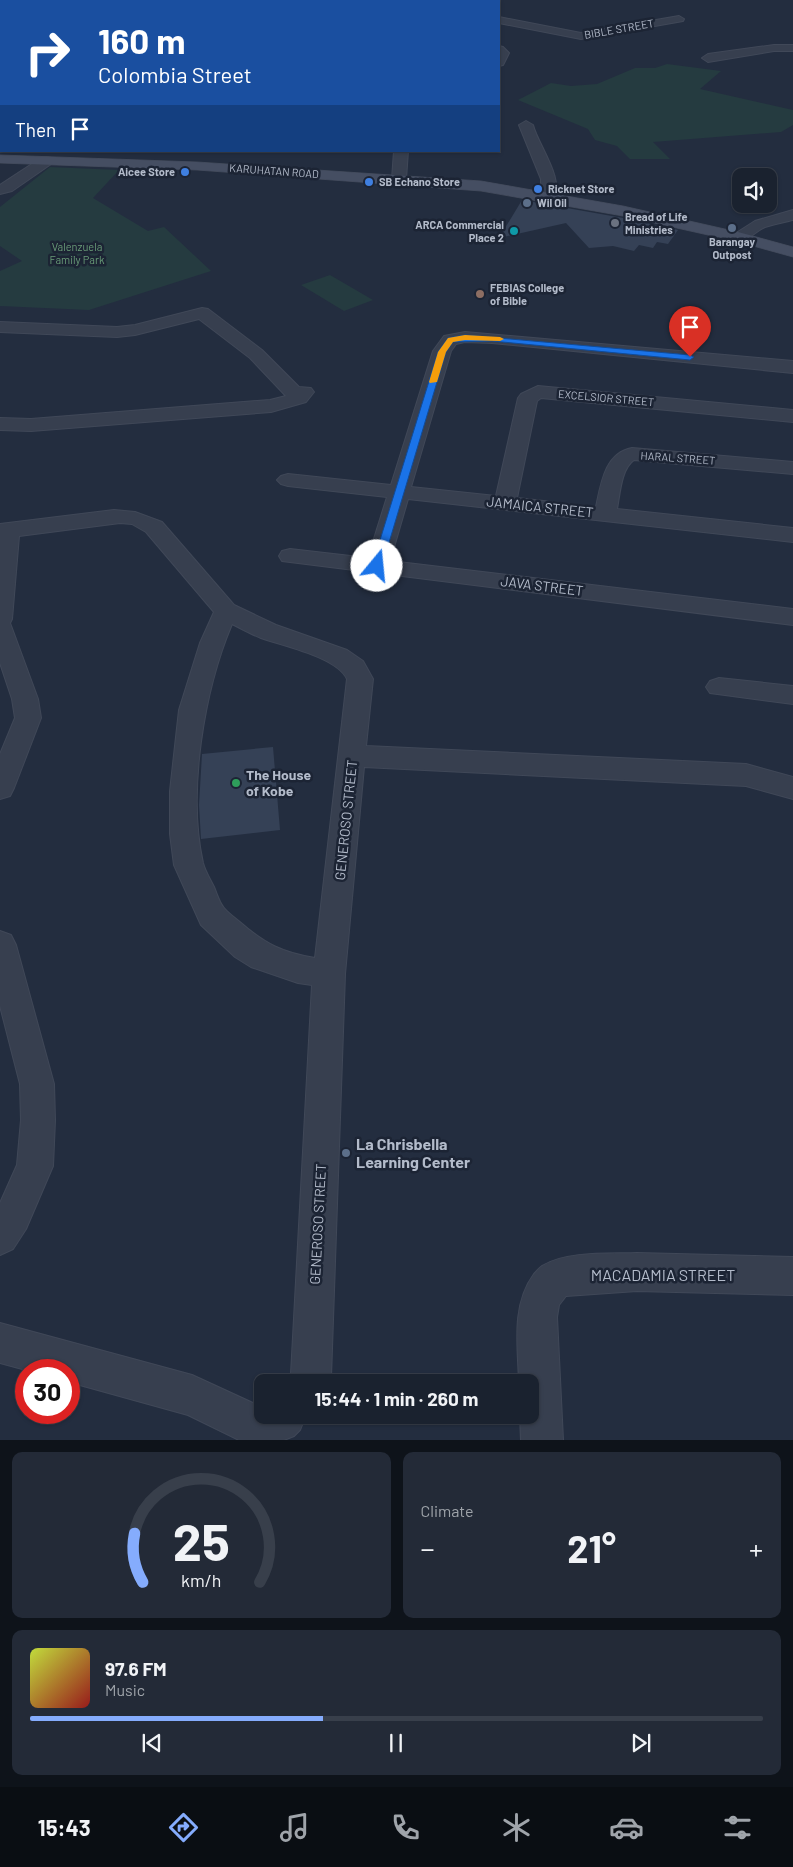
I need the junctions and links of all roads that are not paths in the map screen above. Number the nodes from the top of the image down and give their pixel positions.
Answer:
1 (655, 10) dead end
2 (500, 20) edge
3 (793, 48) edge
4 (708, 58) dead end
5 (526, 125) dead end
6 (401, 152) edge
7 (0, 159) edge
8 (46, 161) junction
9 (399, 179) junction
10 (2, 193) edge
11 (548, 197) junction
12 (793, 215) edge
13 (738, 237) junction
14 (793, 252) edge
15 (0, 326) edge
16 (793, 367) edge
17 (211, 393) dead end
18 (177, 414) junction
19 (793, 416) edge
20 (0, 424) edge
21 (793, 468) edge
22 (288, 480) dead end
23 (400, 492) junction
24 (505, 503) junction
25 (605, 514) junction
26 (4, 530) edge
27 (793, 535) edge
28 (290, 556) dead end
29 (377, 566) junction
30 (226, 611) junction
31 (793, 617) edge
32 (0, 619) edge
33 (0, 627) edge
34 (719, 686) dead end
35 (793, 696) edge
36 (352, 756) junction
37 (0, 788) edge
38 (793, 788) edge
39 (0, 945) edge
40 (329, 974) junction
41 (0, 1236) edge
42 (793, 1276) edge
43 (0, 1343) edge
44 (311, 1374) edge
45 (264, 1424) edge
46 (542, 1440) edge

1 - 2 street, BIBLE STREET
3 - 4 street
5 - 11 street
6 - 9 street
7 - 8 main road, KARUHATAN ROAD
8 - 9 main road, KARUHATAN ROAD
8 - 10 street
9 - 11 main road, KARUHATAN ROAD
11 - 13 main road, KARUHATAN ROAD
12 - 13 street
13 - 14 main road, KARUHATAN ROAD
15 - 18 street
16 - 23 street
17 - 18 street
18 - 20 street
19 - 24 street, EXCELSIOR STREET
21 - 25 street, HARAL STREET
22 - 23 street, JAMAICA STREET
23 - 24 street, JAMAICA STREET
23 - 29 street
24 - 25 street, JAMAICA STREET
25 - 27 street, JAMAICA STREET
26 - 30 street, GENEROSO STREET
26 - 32 street
28 - 29 street, JAVA STREET
29 - 31 street, JAVA STREET
30 - 36 street, GENEROSO STREET
30 - 40 street
33 - 37 street
34 - 35 street
36 - 38 street
36 - 40 street, GENEROSO STREET
39 - 41 street
40 - 44 street, GENEROSO STREET
42 - 46 street, MACADAMIA STREET
43 - 45 street

